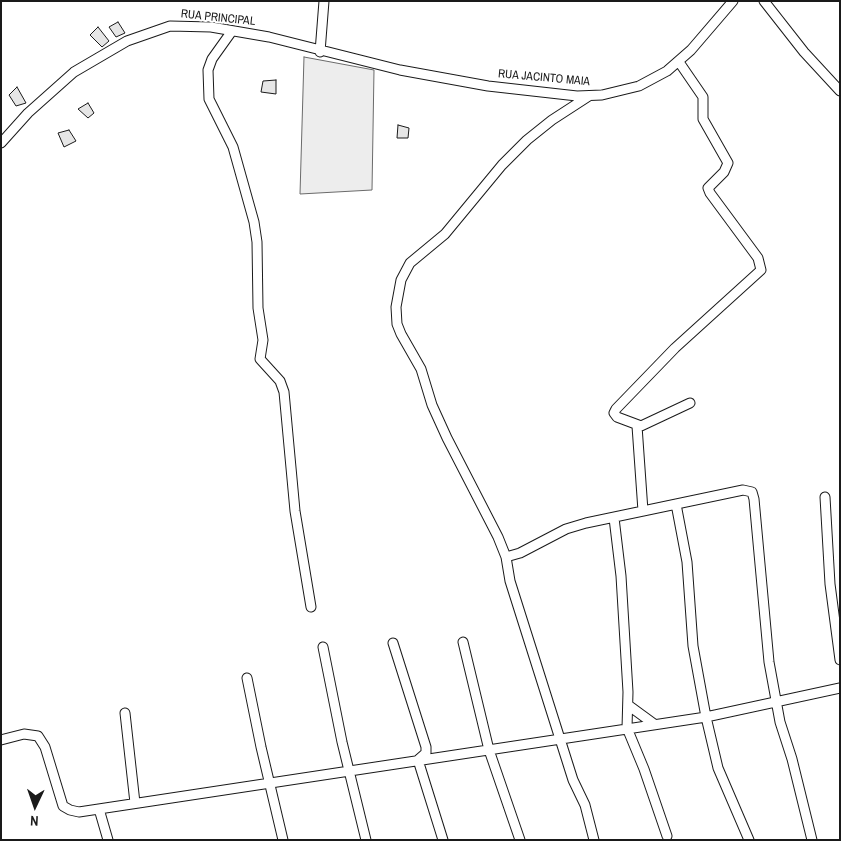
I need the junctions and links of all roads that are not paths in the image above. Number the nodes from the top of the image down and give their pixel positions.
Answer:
1 (324, 1) edge
2 (733, 1) edge
3 (764, 1) edge
4 (232, 31) junction
5 (320, 52) junction
6 (679, 62) junction
7 (840, 91) edge
8 (589, 96) junction
9 (1, 143) edge
10 (690, 403) dead end
11 (637, 426) junction
12 (824, 497) dead end
13 (676, 504) junction
14 (643, 511) junction
15 (614, 518) junction
16 (506, 558) junction
17 (310, 607) dead end
18 (463, 642) dead end
19 (393, 643) dead end
20 (323, 646) dead end
21 (840, 660) edge
22 (247, 678) dead end
23 (840, 688) edge
24 (776, 701) junction
25 (628, 705) junction
26 (125, 713) dead end
27 (706, 717) junction
28 (654, 724) junction
29 (627, 728) junction
30 (561, 739) junction
31 (1, 740) edge
32 (490, 750) junction
33 (418, 760) junction
34 (350, 772) junction
35 (270, 784) junction
36 (135, 802) junction
37 (99, 809) junction
38 (667, 836) dead end
39 (108, 840) edge
40 (283, 840) edge
41 (366, 840) edge
42 (443, 840) edge
43 (520, 840) edge
44 (594, 840) edge
45 (749, 840) edge
46 (812, 840) edge

1 - 5 street
2 - 6 street, RUA JACINTO MAIA
3 - 7 street
4 - 5 street, RUA PRINCIPAL
4 - 9 street, RUA PRINCIPAL
4 - 17 street
5 - 8 street, RUA JACINTO MAIA
6 - 8 street, RUA JACINTO MAIA
6 - 11 street
8 - 16 street
10 - 11 street
11 - 14 street
12 - 21 street
13 - 14 street
13 - 24 street
13 - 27 street
14 - 15 street
15 - 16 street
15 - 25 street
16 - 30 street
18 - 32 street
19 - 33 street
20 - 34 street
22 - 35 street
23 - 24 street
24 - 27 street
24 - 46 street
25 - 28 street
25 - 29 street
26 - 36 street
27 - 28 street
27 - 45 street
28 - 29 street
29 - 30 street
29 - 38 street
30 - 32 street
30 - 44 street
31 - 37 street
32 - 33 street
32 - 43 street
33 - 34 street
33 - 42 street
34 - 35 street
34 - 41 street
35 - 36 street
35 - 40 street
36 - 37 street
37 - 39 street

